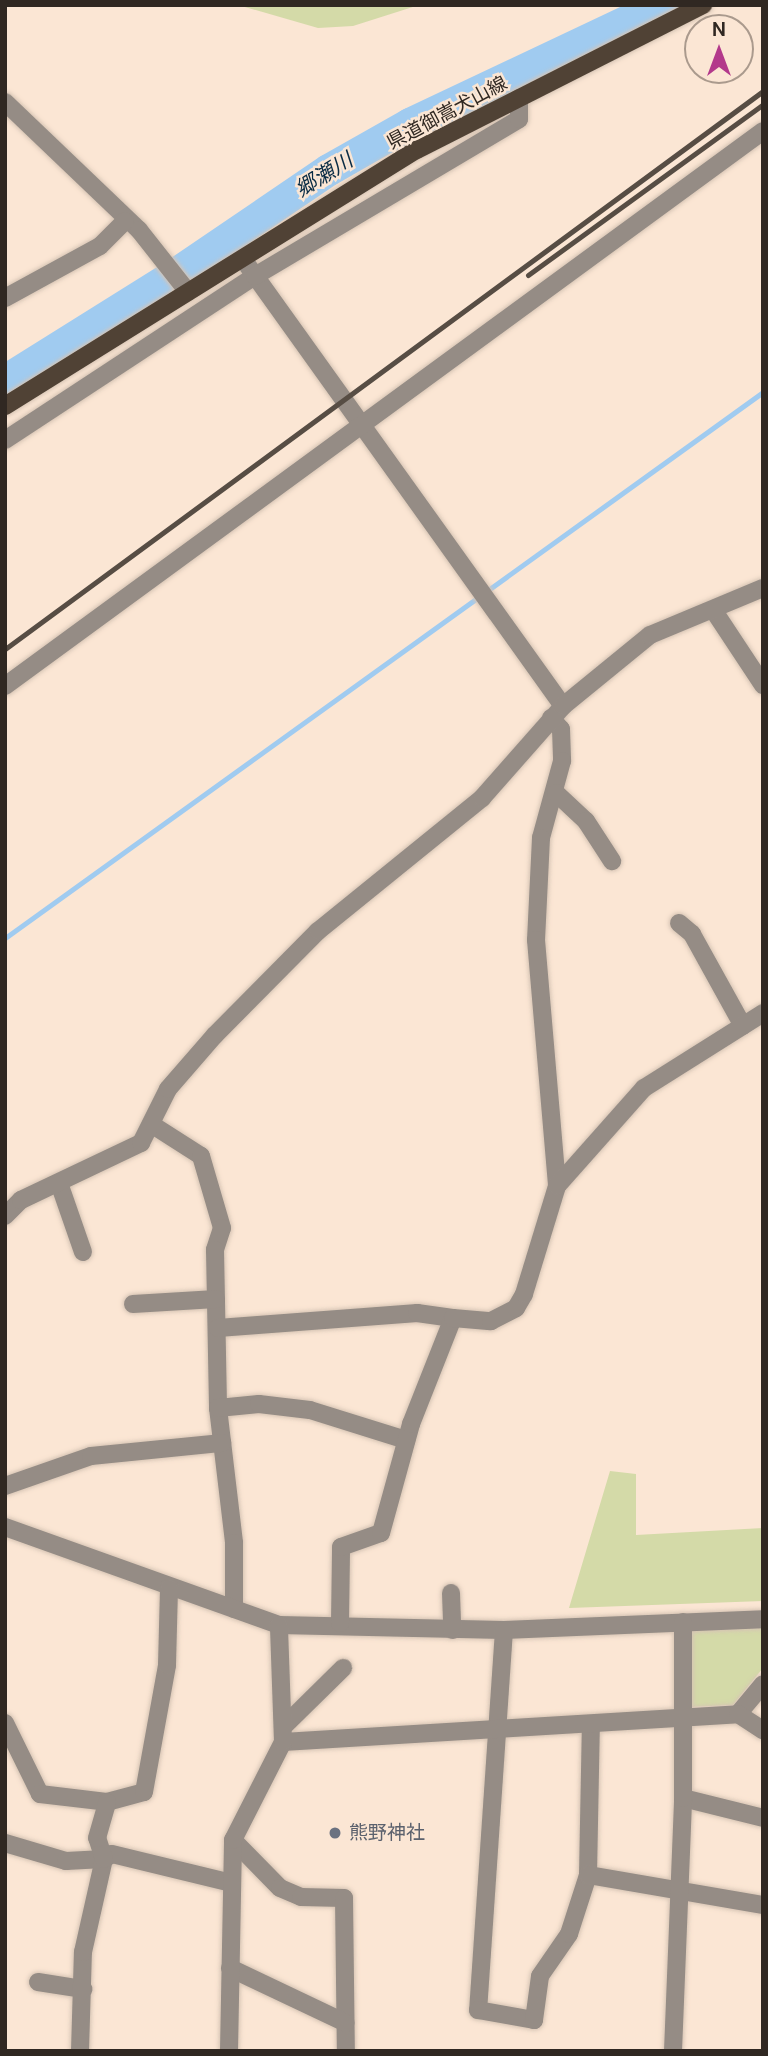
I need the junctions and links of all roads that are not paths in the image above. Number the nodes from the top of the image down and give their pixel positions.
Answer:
1 (703, 5) edge
2 (519, 98) junction
3 (5, 102) edge
4 (763, 131) edge
5 (125, 221) junction
6 (242, 258) junction
7 (254, 276) junction
8 (184, 287) junction
9 (5, 298) edge
10 (5, 406) edge
11 (362, 424) junction
12 (5, 440) edge
13 (763, 588) edge
14 (715, 611) junction
15 (763, 685) edge
16 (5, 686) edge
17 (557, 712) junction
18 (556, 793) junction
19 (612, 861) dead end
20 (679, 923) dead end
21 (763, 1013) edge
22 (743, 1026) junction
23 (151, 1124) junction
24 (59, 1183) junction
25 (556, 1186) junction
26 (5, 1216) edge
27 (83, 1252) dead end
28 (216, 1299) junction
29 (133, 1304) dead end
30 (453, 1318) junction
31 (218, 1328) junction
32 (218, 1408) junction
33 (406, 1440) junction
34 (222, 1443) junction
35 (5, 1486) edge
36 (5, 1527) edge
37 (169, 1588) junction
38 (451, 1593) dead end
39 (234, 1609) junction
40 (763, 1619) edge
41 (683, 1622) junction
42 (340, 1623) junction
43 (279, 1625) junction
44 (452, 1630) junction
45 (504, 1630) junction
46 (343, 1668) dead end
47 (763, 1684) edge
48 (738, 1714) junction
49 (681, 1716) junction
50 (5, 1723) edge
51 (591, 1724) junction
52 (495, 1728) junction
53 (763, 1730) edge
54 (284, 1734) junction
55 (683, 1798) junction
56 (107, 1802) junction
57 (763, 1818) edge
58 (233, 1840) junction
59 (5, 1843) edge
60 (104, 1859) junction
61 (588, 1875) junction
62 (232, 1883) junction
63 (678, 1894) junction
64 (763, 1905) edge
65 (230, 1968) junction
66 (38, 1982) dead end
67 (83, 1989) junction
68 (346, 2024) junction
69 (80, 2051) edge
70 (229, 2051) edge
71 (346, 2051) edge
72 (673, 2051) edge

1 - 2 main road, 県道御嵩犬山線
2 - 6 main road, 県道御嵩犬山線
2 - 7 street
3 - 5 street
4 - 11 street
5 - 8 street
5 - 9 street
6 - 7 street
6 - 8 main road, 県道御嵩犬山線
7 - 11 street
7 - 12 street
8 - 10 main road, 県道御嵩犬山線
11 - 16 street
11 - 17 street
13 - 14 street
14 - 15 street
14 - 17 street
17 - 18 street
17 - 23 street
18 - 19 street
18 - 25 street
20 - 22 street
21 - 22 street
22 - 25 street
23 - 24 street
23 - 28 street
24 - 26 street
24 - 27 street
25 - 30 street
28 - 29 street
28 - 31 street
30 - 31 street
30 - 33 street
31 - 32 street
32 - 33 street
32 - 34 street
33 - 42 street
34 - 35 street
34 - 39 street
36 - 37 street
37 - 39 street
37 - 56 street
38 - 44 street
39 - 43 street
40 - 41 street
41 - 45 street
41 - 49 street
42 - 43 street
42 - 44 street
43 - 54 street
44 - 45 street
45 - 52 street
46 - 54 street
47 - 48 street
48 - 49 street
48 - 53 street
49 - 51 street
49 - 55 street
50 - 56 street
51 - 52 street
51 - 61 street
52 - 54 street
52 - 61 street
54 - 58 street
55 - 57 street
55 - 63 street
56 - 60 street
58 - 62 street
58 - 68 street
59 - 60 street
60 - 62 street
60 - 67 street
61 - 63 street
62 - 65 street
63 - 64 street
63 - 72 street
65 - 68 street
65 - 70 street
66 - 67 street
67 - 69 street
68 - 71 street

